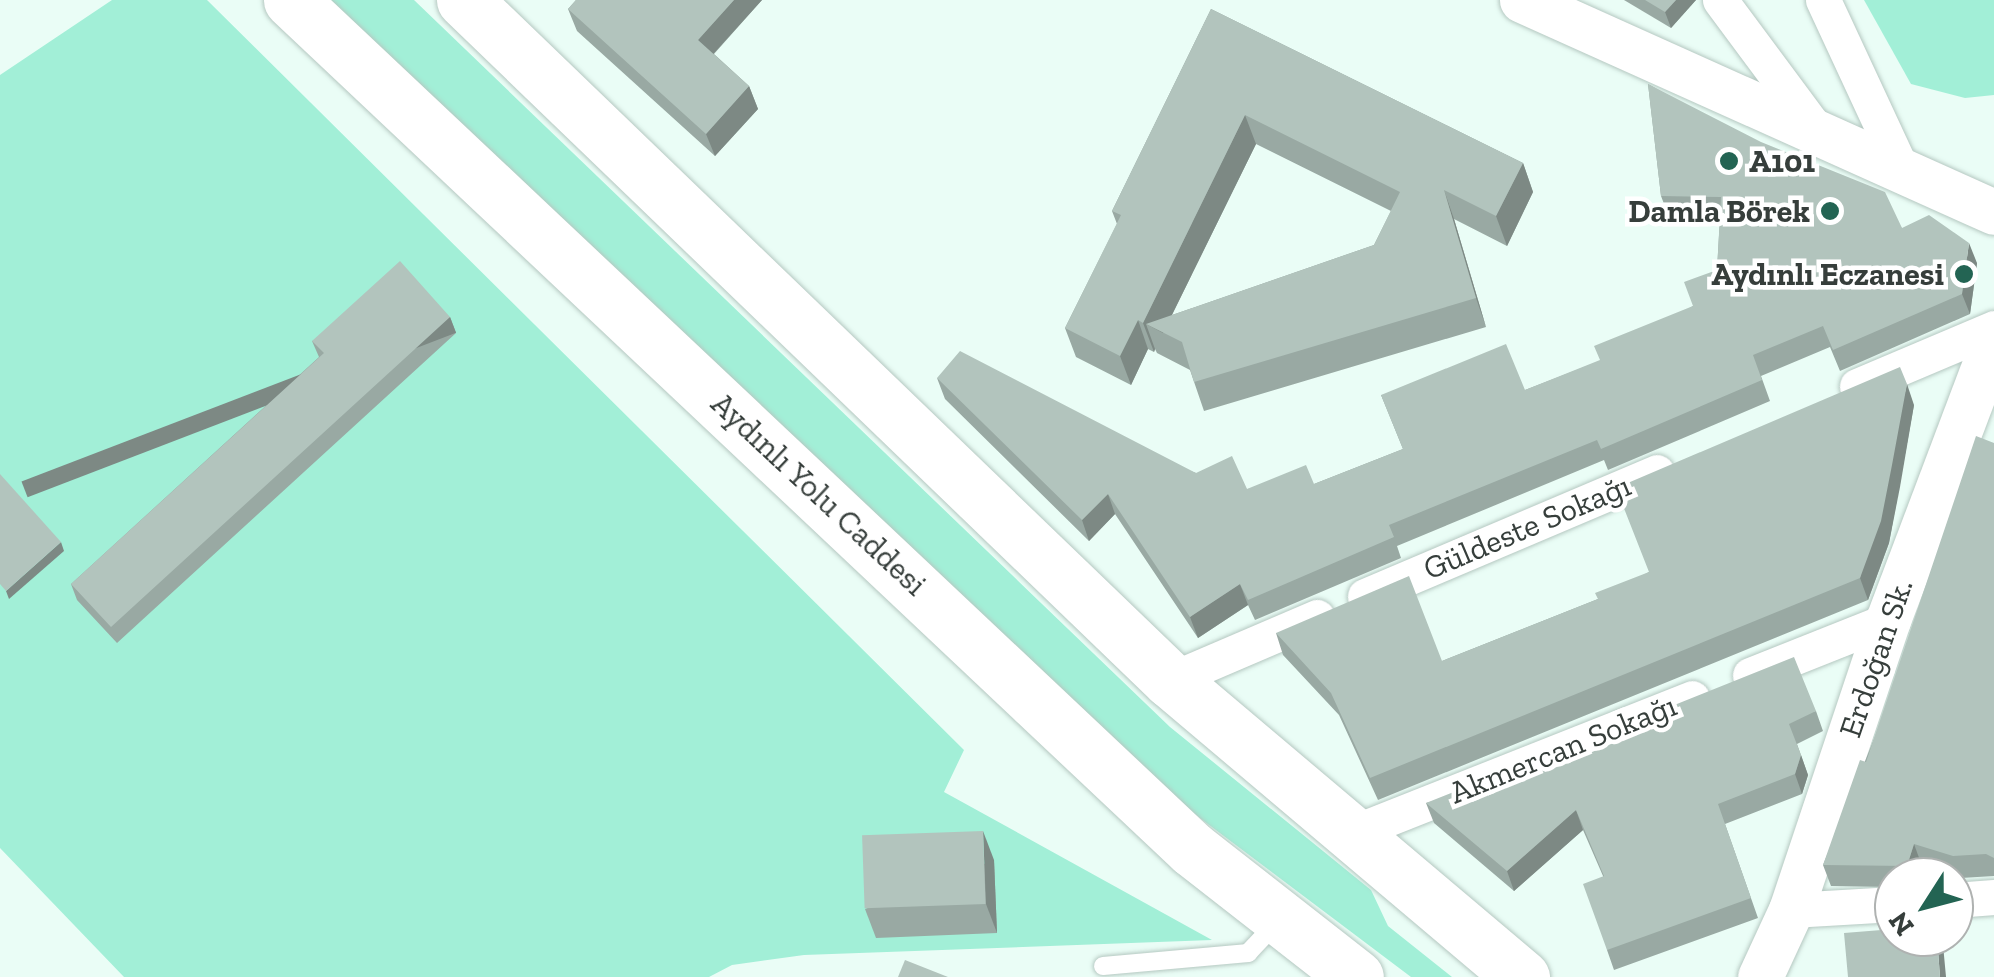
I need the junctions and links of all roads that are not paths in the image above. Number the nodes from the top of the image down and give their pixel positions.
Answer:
1 (291, 0) edge
2 (464, 0) edge
3 (1522, 0) edge
4 (1720, 0) edge
5 (1823, 0) edge
6 (1818, 132) junction
7 (1902, 170) junction
8 (1994, 212) edge
9 (1994, 328) edge
10 (1994, 340) edge
11 (1829, 398) edge
12 (1683, 461) edge
13 (1888, 620) junction
14 (1170, 680) junction
15 (1349, 834) junction
16 (1874, 905) edge
17 (1792, 910) junction
18 (1280, 918) junction
19 (1104, 966) dead end
20 (1356, 977) edge
21 (1522, 977) edge
22 (1760, 977) edge

1 - 18 main road, Aydınlı Yolu Caddesi
2 - 14 main road
3 - 6 street
4 - 6 street
5 - 7 street
6 - 7 street
7 - 8 street
9 - 11 street
10 - 13 street, Erdoğan Sk.
12 - 14 street, Güldeste Sokağı
13 - 15 street, Akmercan Sokağı
13 - 17 street, Erdoğan Sk.
14 - 15 main road
15 - 21 main road
16 - 17 street
17 - 22 street, Erdoğan Sk.
18 - 19 lane
18 - 20 main road, Aydınlı Yolu Caddesi

